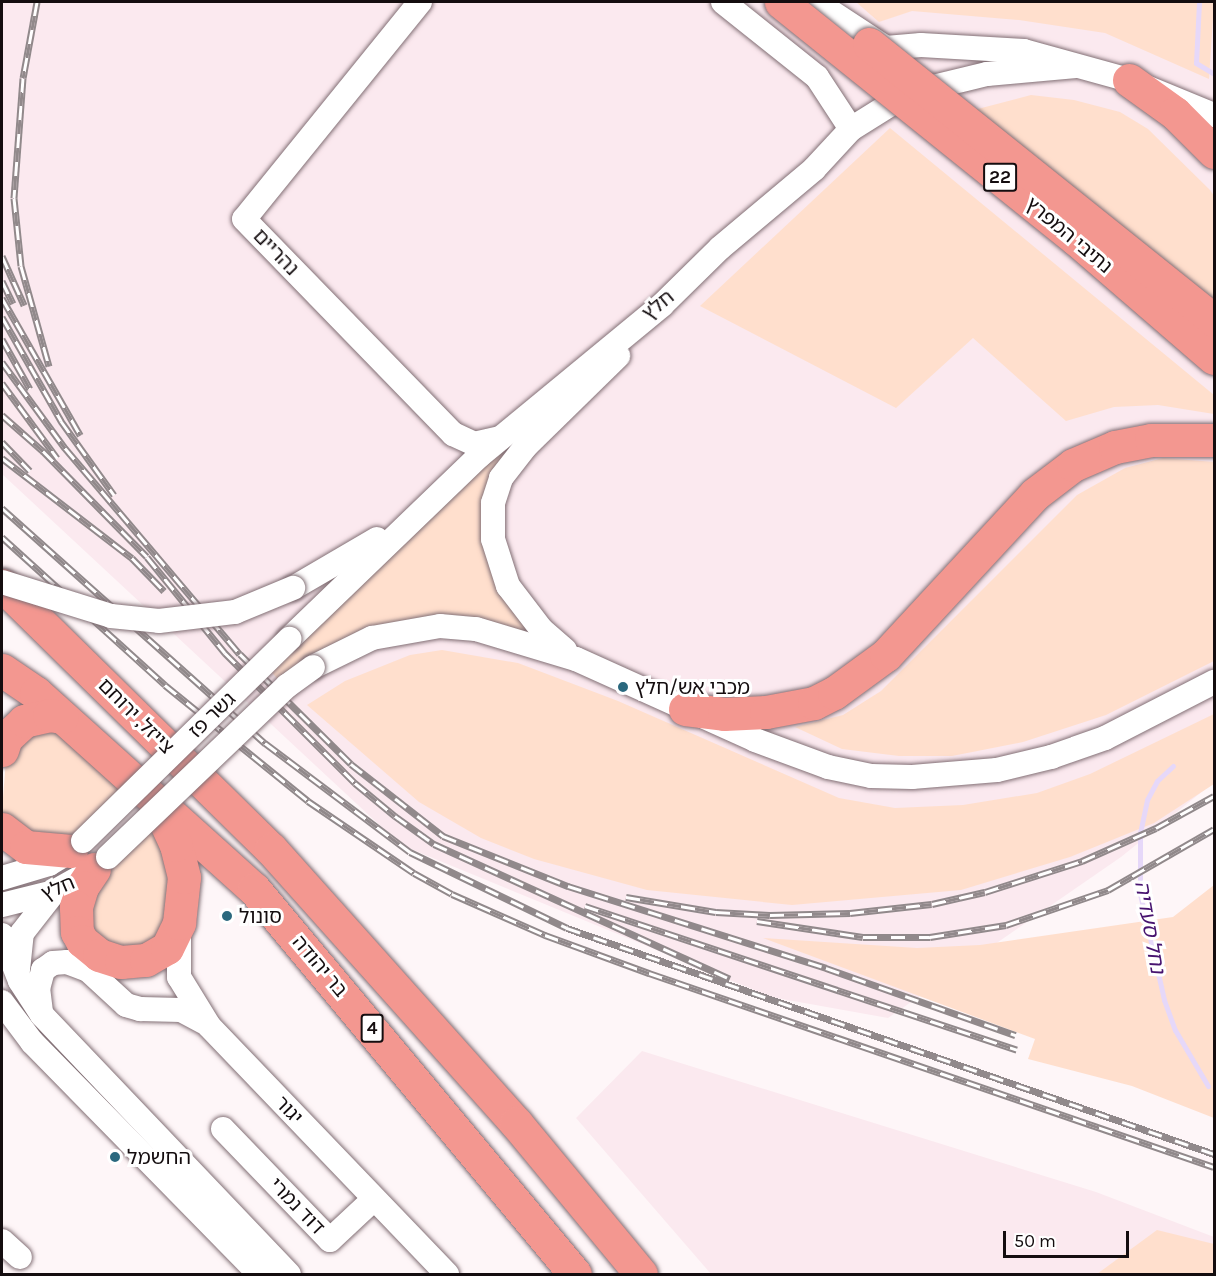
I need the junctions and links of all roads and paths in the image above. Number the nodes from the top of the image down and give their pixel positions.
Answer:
1 (420, 2) edge
2 (723, 2) edge
3 (781, 2) edge
4 (811, 2) edge
5 (816, 2) edge
6 (1076, 66) junction
7 (1129, 80) junction
8 (1215, 115) edge
9 (851, 129) junction
10 (1215, 152) edge
11 (662, 305) junction
12 (1215, 320) edge
13 (1215, 358) edge
14 (453, 434) junction
15 (504, 436) junction
16 (1215, 440) edge
17 (461, 473) junction
18 (408, 522) junction
19 (2, 583) edge
20 (289, 639) joint
21 (576, 659) junction
22 (2, 670) edge
23 (1215, 682) edge
24 (685, 709) junction
25 (62, 717) junction
26 (2, 750) edge
27 (152, 797) junction
28 (2, 830) edge
29 (271, 849) joint
30 (89, 855) junction
31 (2, 878) edge
32 (54, 892) junction
33 (2, 905) edge
34 (179, 923) junction
35 (2, 935) edge
36 (20, 981) junction
37 (2, 1002) edge
38 (42, 1015) junction
39 (209, 1026) junction
40 (516, 1123) junction
41 (223, 1129) dead end
42 (374, 1199) junction
43 (2, 1241) edge
44 (20, 1257) dead end
45 (259, 1275) edge
46 (289, 1275) edge
47 (447, 1275) edge
48 (575, 1275) edge
49 (641, 1275) edge
50 (664, 1275) edge

1 - 14 street, נהריים
2 - 9 street
3 - 13 highway, נתיבי המפרץ / 22, bridge
4 - 12 highway, נתיבי המפרץ / 22, bridge
5 - 6 street
6 - 7 street
6 - 9 street, חלץ
7 - 8 street
7 - 10 highway
9 - 11 street, חלץ
11 - 15 street, חלץ
11 - 21 street
14 - 15 street
14 - 17 street
15 - 17 street, חלץ
16 - 24 highway
17 - 18 street, חלץ
18 - 19 street, bridge
18 - 20 street, חלץ
19 - 29 highway, צייזל, ירוחם / 4
20 - 30 street, גשר פז, bridge
21 - 24 street
21 - 30 street, גשר פז, bridge
22 - 25 highway, בר יהודה / 4
23 - 24 street
25 - 26 highway
25 - 27 highway, בר יהודה / 4
27 - 34 highway
27 - 48 highway, בר יהודה / 4
28 - 30 highway
29 - 40 highway, בר יהודה / 4
30 - 31 street, חלץ
30 - 32 street, חלץ
30 - 34 highway
32 - 33 street, חלץ
32 - 36 street
34 - 39 street, יגור
35 - 36 street
36 - 38 street
37 - 45 street
38 - 39 street
38 - 46 street
39 - 42 street, יגור
40 - 49 highway, בר יהודה / 4
40 - 50 highway
41 - 42 street, דוד נמרי
42 - 47 street, יגור
43 - 44 street

